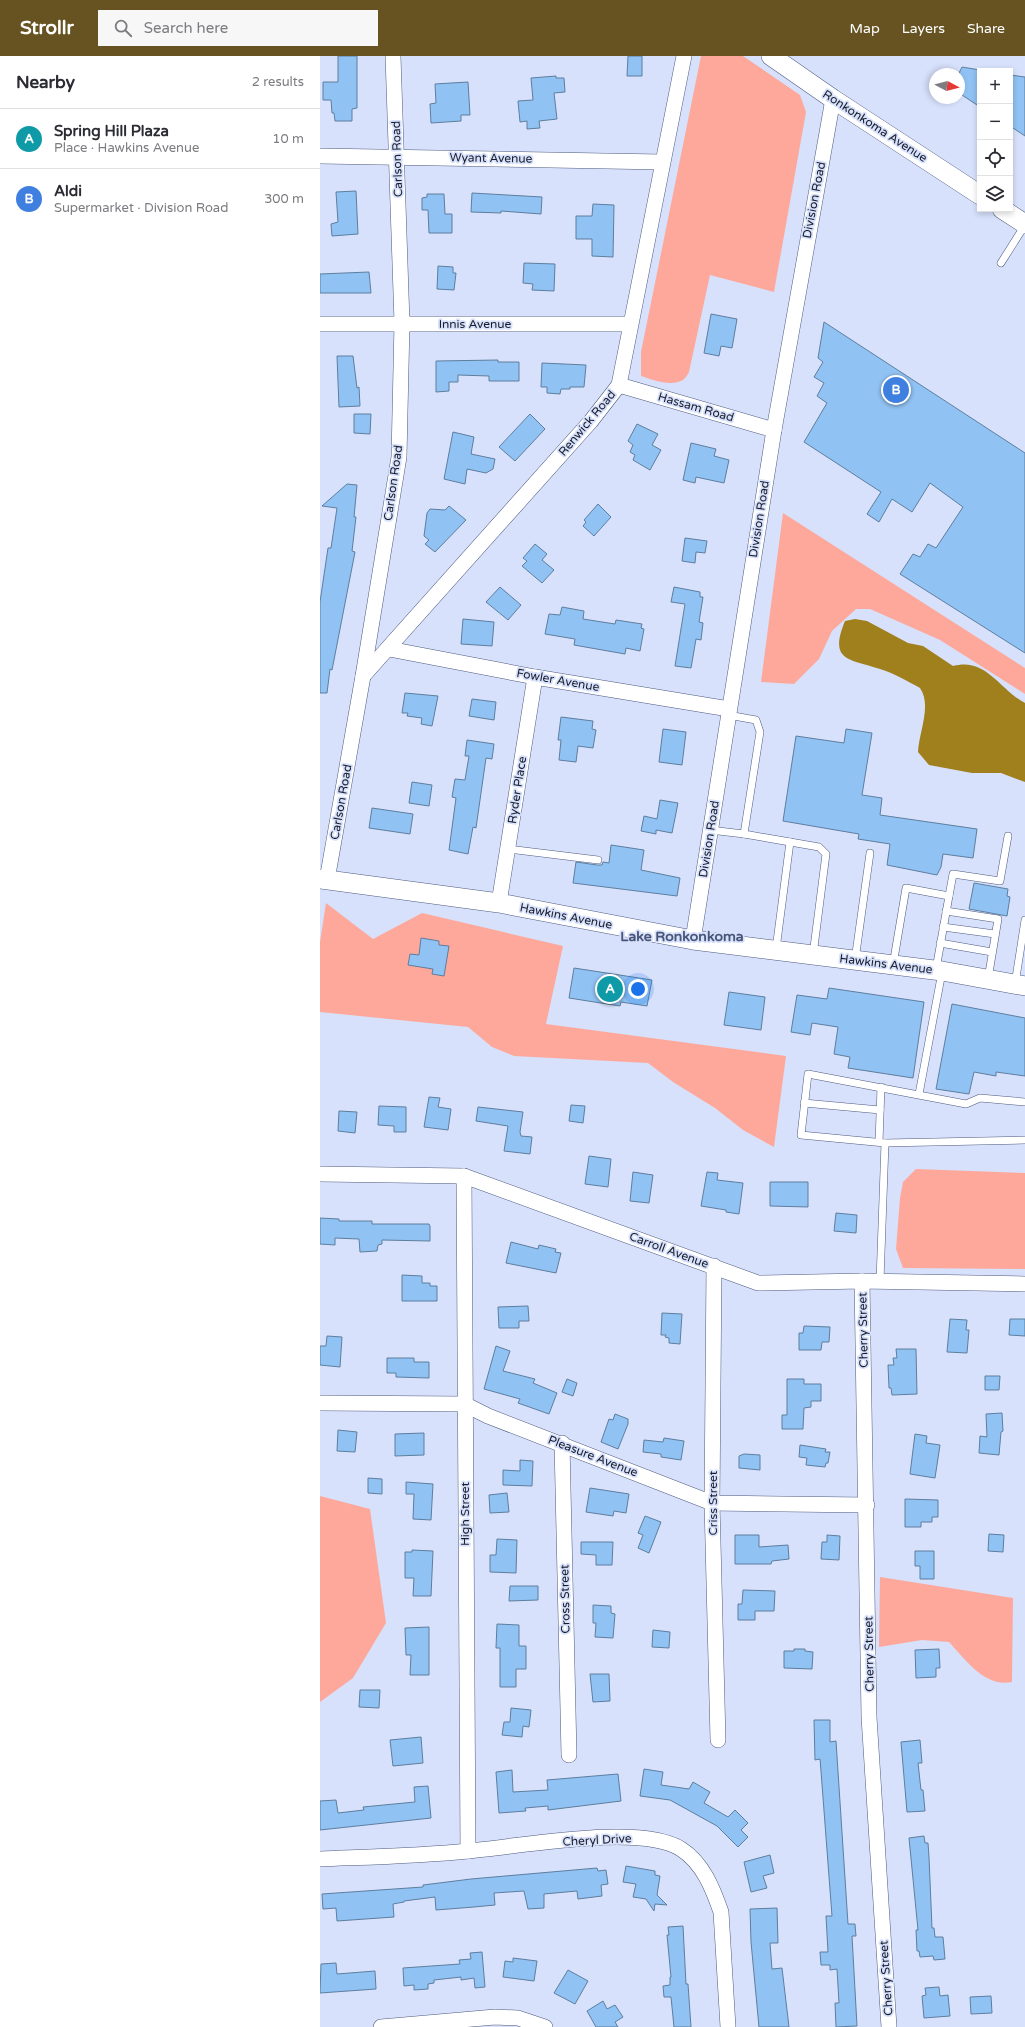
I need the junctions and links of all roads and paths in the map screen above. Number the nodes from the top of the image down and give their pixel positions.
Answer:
1 (393, 56) edge
2 (684, 56) edge
3 (771, 56) edge
4 (833, 99) junction
5 (320, 156) edge
6 (398, 157) junction
7 (662, 162) junction
8 (977, 193) edge
9 (1006, 212) edge
10 (1025, 225) edge
11 (1000, 263) dead end
12 (320, 324) edge
13 (402, 324) junction
14 (630, 324) junction
15 (619, 385) junction
16 (774, 430) junction
17 (389, 649) junction
18 (363, 676) junction
19 (535, 677) junction
20 (728, 712) junction
21 (710, 830) junction
22 (744, 834) junction
23 (1008, 836) dead end
24 (790, 842) junction
25 (508, 849) junction
26 (870, 854) dead end
27 (598, 860) dead end
28 (323, 880) edge
29 (949, 896) junction
30 (499, 903) junction
31 (946, 911) junction
32 (1025, 920) edge
33 (943, 927) junction
34 (995, 934) junction
35 (693, 940) junction
36 (940, 943) junction
37 (776, 951) junction
38 (992, 952) junction
39 (813, 955) junction
40 (855, 960) junction
41 (893, 965) junction
42 (939, 971) junction
43 (988, 979) junction
44 (1020, 985) edge
45 (881, 1087) junction
46 (919, 1094) junction
47 (1025, 1102) edge
48 (804, 1103) junction
49 (880, 1110) junction
50 (1025, 1140) edge
51 (882, 1142) junction
52 (320, 1174) edge
53 (464, 1176) junction
54 (714, 1266) junction
55 (862, 1281) junction
56 (880, 1282) junction
57 (1025, 1284) edge
58 (320, 1403) edge
59 (464, 1404) junction
60 (562, 1443) junction
61 (712, 1503) junction
62 (867, 1505) junction
63 (718, 1740) dead end
64 (569, 1756) dead end
65 (468, 1851) junction
66 (320, 1859) edge
67 (381, 2027) edge
68 (545, 2027) edge
69 (728, 2027) edge
70 (889, 2027) edge

1 - 6 street, Carlson Road
2 - 7 street, Renwick Road
3 - 4 street, Ronkonkoma Avenue
4 - 8 street, Ronkonkoma Avenue
4 - 16 street, Division Road
5 - 6 street, Wyant Avenue
6 - 7 street, Wyant Avenue
6 - 13 street, Carlson Road
7 - 14 street, Renwick Road
9 - 10 street
10 - 11 lane
12 - 13 street, Innis Avenue
13 - 14 street, Innis Avenue
13 - 18 street, Carlson Road
14 - 15 street, Renwick Road
15 - 16 street, Hassam Road
15 - 17 street, Renwick Road
16 - 20 street, Division Road
17 - 18 street, Renwick Road
17 - 19 street, Fowler Avenue
18 - 28 street, Carlson Road
19 - 20 street, Fowler Avenue
19 - 25 street, Ryder Place
20 - 21 street, Division Road
20 - 22 lane
21 - 22 lane
21 - 35 street, Division Road
22 - 24 lane
23 - 29 lane
24 - 37 lane
24 - 39 lane
25 - 27 lane
25 - 30 street, Ryder Place
26 - 40 lane
28 - 30 street, Hawkins Avenue
29 - 31 lane
29 - 41 lane
30 - 35 street, Hawkins Avenue
31 - 33 lane
31 - 34 lane
32 - 44 lane
33 - 34 lane
33 - 36 lane
34 - 38 lane
35 - 37 street, Hawkins Avenue
36 - 38 lane
36 - 42 lane
37 - 39 street, Hawkins Avenue
38 - 43 lane
39 - 40 street, Hawkins Avenue
40 - 41 street, Hawkins Avenue
41 - 42 street, Hawkins Avenue
42 - 43 street, Hawkins Avenue
42 - 46 lane
43 - 44 street, Hawkins Avenue
45 - 46 lane
45 - 48 lane
45 - 49 lane
46 - 47 lane
48 - 49 lane
48 - 51 lane
49 - 51 lane
50 - 51 lane
51 - 56 lane
52 - 53 street, Carroll Avenue
53 - 54 street, Carroll Avenue
53 - 59 street, High Street
54 - 55 street, Carroll Avenue
54 - 61 street, Criss Street
55 - 56 street, Carroll Avenue
55 - 62 street, Cherry Street
56 - 57 street, Carroll Avenue
58 - 59 street, Pleasure Avenue
59 - 60 street, Pleasure Avenue
59 - 65 street, High Street
60 - 61 street, Pleasure Avenue
60 - 64 street, Cross Street
61 - 62 street, Pleasure Avenue
61 - 63 street, Criss Street
62 - 70 street, Cherry Street
65 - 66 street, Cheryl Drive
65 - 69 street, Cheryl Drive
67 - 68 street

